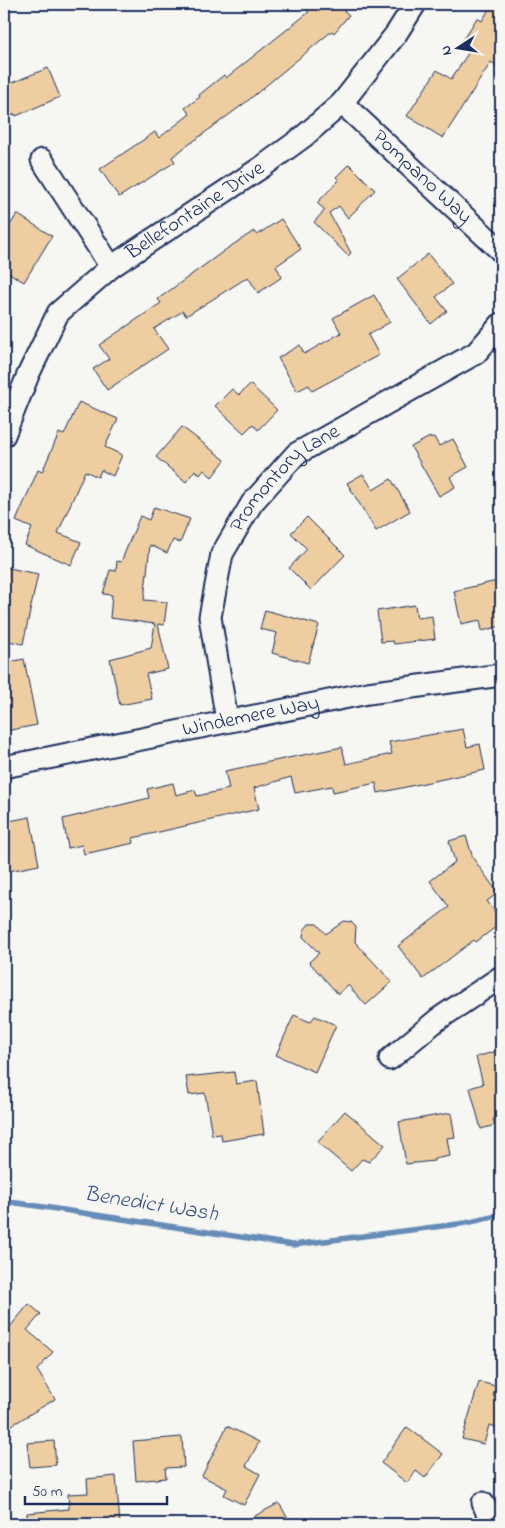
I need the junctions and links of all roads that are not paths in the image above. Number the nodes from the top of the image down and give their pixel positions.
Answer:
1 (415, 4) edge
2 (342, 103) junction
3 (42, 160) dead end
4 (501, 251) edge
5 (111, 267) junction
6 (501, 324) edge
7 (4, 435) edge
8 (501, 676) edge
9 (227, 721) junction
10 (4, 767) edge
11 (501, 977) edge
12 (390, 1059) dead end
13 (483, 1503) dead end
14 (492, 1524) edge

1 - 2 street, Bellefontaine Drive
2 - 4 street, Pompano Way
2 - 5 street, Bellefontaine Drive
3 - 5 street
5 - 7 street, Bellefontaine Drive
6 - 9 street, Promontory Lane
8 - 9 street, Windemere Way
9 - 10 street, Windemere Way
11 - 12 street
13 - 14 street

